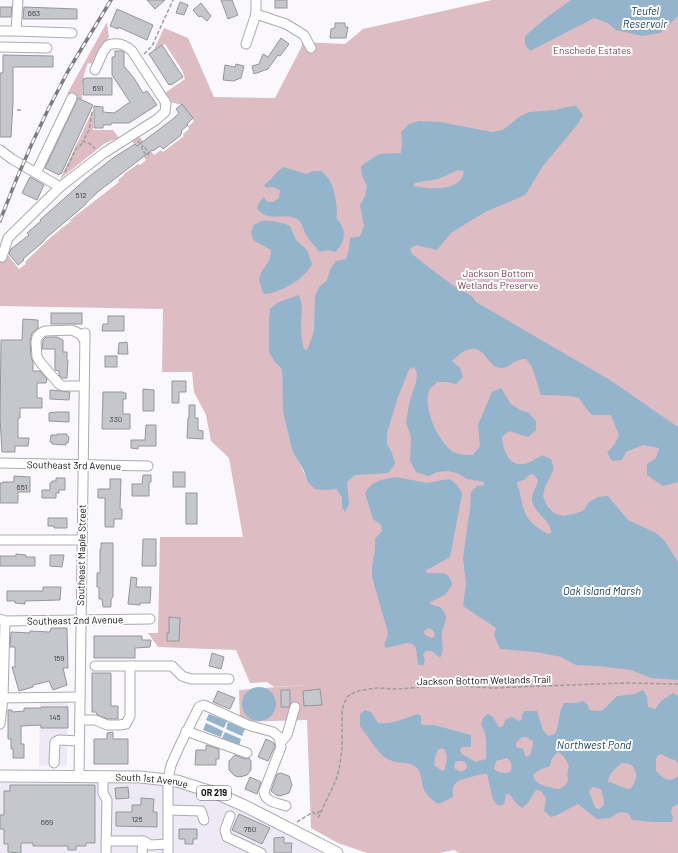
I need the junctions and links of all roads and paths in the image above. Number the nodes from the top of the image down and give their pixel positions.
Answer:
1 (18, 0) edge
2 (173, 0) edge
3 (256, 0) edge
4 (256, 14) junction
5 (0, 31) edge
6 (16, 31) junction
7 (72, 33) dead end
8 (246, 44) dead end
9 (0, 47) edge
10 (47, 48) dead end
11 (311, 48) dead end
12 (137, 58) junction
13 (95, 70) dead end
14 (72, 98) dead end
15 (17, 110) dead end
16 (23, 110) dead end
17 (92, 112) dead end
18 (133, 134) junction
19 (85, 142) junction
20 (142, 146) junction
21 (0, 150) edge
22 (101, 155) junction
23 (36, 173) junction
24 (68, 180) junction
25 (60, 188) junction
26 (2, 257) dead end
27 (84, 386) junction
28 (0, 463) edge
29 (82, 464) junction
30 (148, 466) dead end
31 (1, 540) edge
32 (82, 540) junction
33 (150, 619) dead end
34 (2, 620) edge
35 (81, 620) junction
36 (95, 666) dead end
37 (130, 666) junction
38 (229, 678) dead end
39 (678, 684) edge
40 (80, 697) junction
41 (2, 698) edge
42 (295, 707) dead end
43 (80, 720) junction
44 (0, 724) edge
45 (186, 731) junction
46 (79, 741) junction
47 (281, 742) junction
48 (247, 753) dead end
49 (54, 763) dead end
50 (0, 776) edge
51 (79, 776) junction
52 (103, 776) junction
53 (168, 780) junction
54 (286, 806) dead end
55 (169, 810) junction
56 (321, 811) junction
57 (230, 816) dead end
58 (318, 818) dead end
59 (204, 820) dead end
60 (289, 828) junction
61 (106, 841) junction
62 (143, 841) junction
63 (168, 849) edge
64 (106, 853) edge
65 (142, 853) edge
66 (261, 853) edge
67 (337, 853) edge

1 - 6 street
2 - 12 path
3 - 4 street
4 - 8 street
4 - 11 street
5 - 6 street
6 - 7 street
9 - 10 street
12 - 13 street
12 - 18 street
14 - 23 street
15 - 16 path
17 - 19 path
18 - 20 path
18 - 22 street
19 - 22 path
19 - 24 path
20 - 20 path
21 - 23 street
22 - 24 street
23 - 25 street
24 - 25 street
25 - 26 street
27 - 27 street, Southeast Maple Street
27 - 29 street, Southeast Maple Street
28 - 29 street, Southeast 3rd Avenue
29 - 30 street, Southeast 3rd Avenue
29 - 32 street, Southeast Maple Street
31 - 32 street
32 - 35 street, Southeast Maple Street
33 - 35 street, Southeast 2nd Avenue
34 - 35 street, Southeast 2nd Avenue
34 - 41 street
35 - 40 street, Southeast Maple Street
36 - 37 street
37 - 38 street
37 - 43 street
39 - 56 path, Jackson Bottom Wetlands Trail
40 - 41 street
40 - 43 street, Southeast Maple Street
41 - 44 street
42 - 47 street
43 - 46 street, Southeast Maple Street
45 - 47 street
45 - 48 street
45 - 53 street
46 - 49 street
46 - 51 street, Southeast Maple Street
47 - 54 street
50 - 51 main road, South 1st Avenue / OR 219
51 - 52 main road, South 1st Avenue / OR 219
52 - 53 main road, South 1st Avenue / OR 219
52 - 61 street
53 - 55 street
53 - 60 main road, South 1st Avenue / OR 219
55 - 59 street
55 - 63 street
56 - 58 path, Jackson Bottom Wetlands Trail
56 - 60 path
57 - 66 street
60 - 67 main road, South 1st Avenue / OR 219
61 - 62 street
61 - 64 street
62 - 63 street
62 - 65 street

